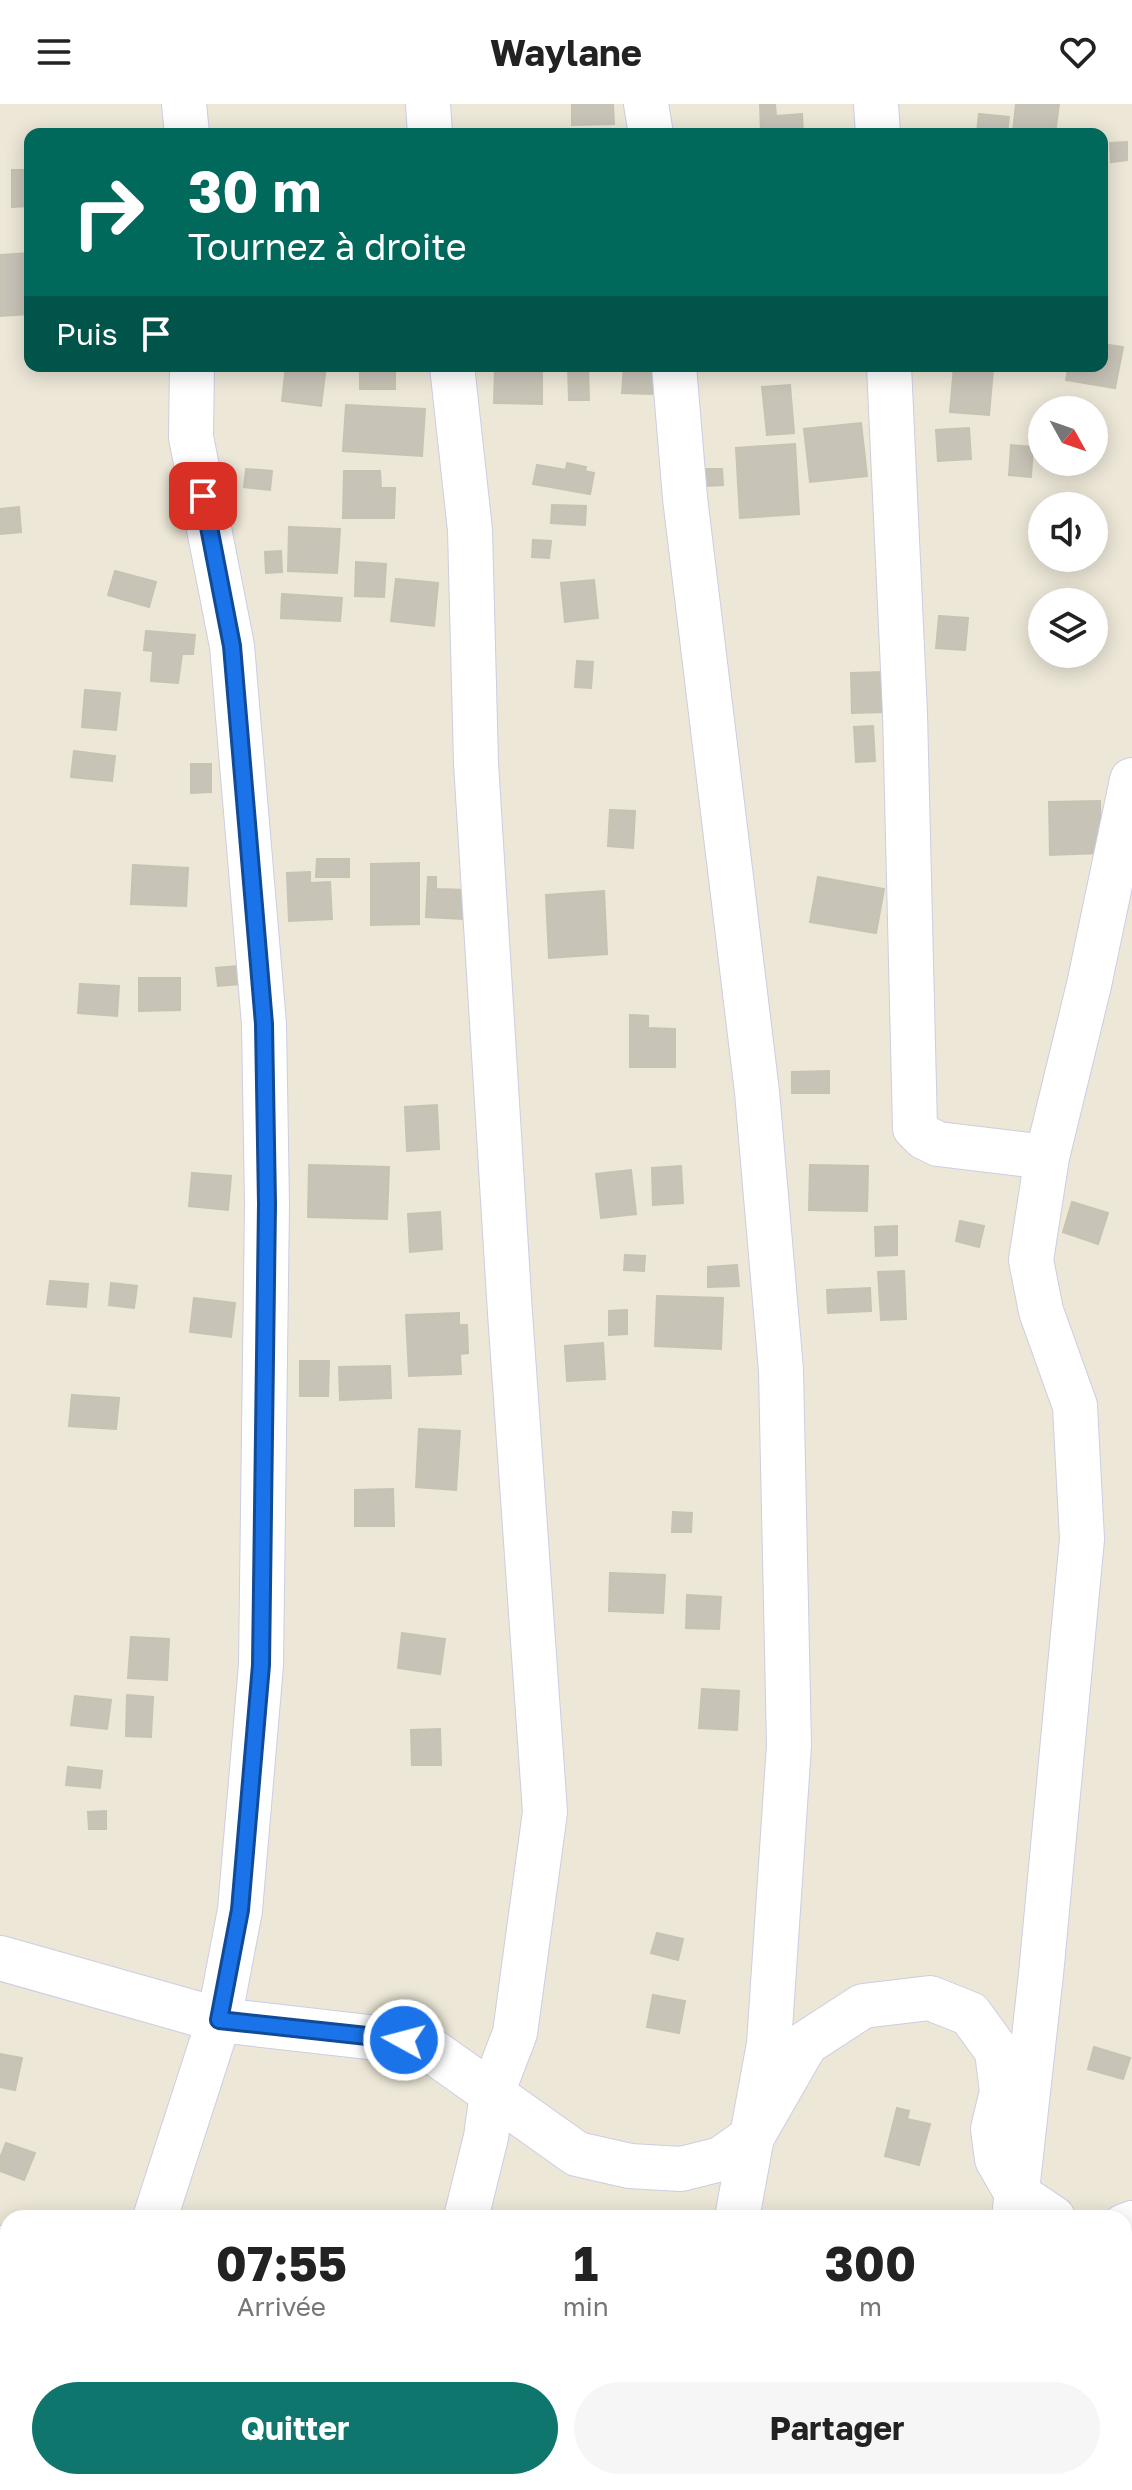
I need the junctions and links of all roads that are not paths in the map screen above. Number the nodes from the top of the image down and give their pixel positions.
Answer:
1 (184, 104) edge
2 (428, 104) edge
3 (646, 104) edge
4 (876, 104) edge
5 (186, 128) edge
6 (430, 128) edge
7 (650, 128) edge
8 (878, 128) edge
9 (192, 372) edge
10 (453, 372) edge
11 (674, 372) edge
12 (889, 372) edge
13 (1132, 780) edge
14 (1047, 1157) junction
15 (0, 1958) edge
16 (219, 2020) junction
17 (492, 2093) junction
18 (752, 2137) junction
19 (1016, 2206) edge
20 (158, 2210) edge
21 (468, 2210) edge
22 (738, 2210) edge

1 - 5 street
2 - 6 street
3 - 7 street
4 - 8 street
9 - 16 street
10 - 17 street
11 - 18 street
12 - 14 street
13 - 14 street
14 - 19 street
15 - 16 street
16 - 17 street
16 - 20 street
17 - 18 street
17 - 21 street
18 - 19 street
18 - 22 street

